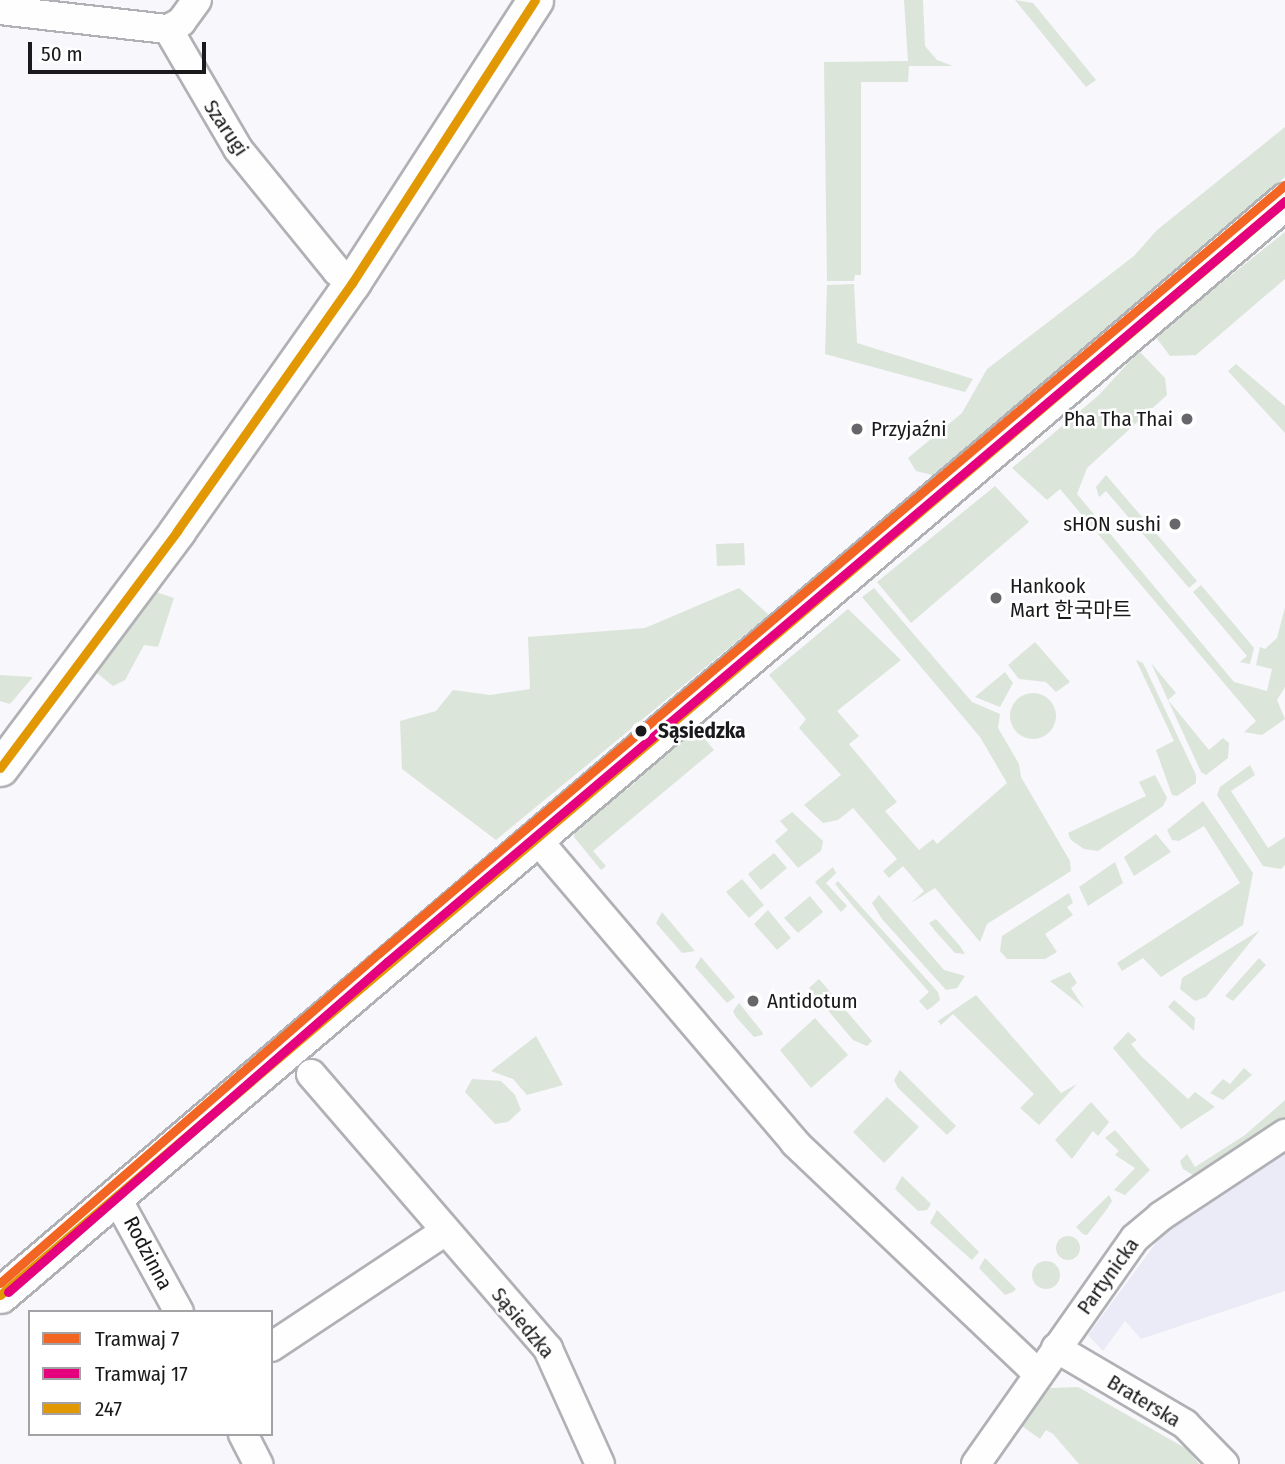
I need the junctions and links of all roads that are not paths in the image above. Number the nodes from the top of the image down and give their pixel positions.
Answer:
1 (197, 0) edge
2 (535, 0) edge
3 (0, 10) edge
4 (168, 29) junction
5 (1285, 201) edge
6 (352, 282) junction
7 (0, 768) edge
8 (535, 837) junction
9 (311, 1074) dead end
10 (1285, 1133) edge
11 (115, 1195) junction
12 (444, 1232) junction
13 (0, 1295) edge
14 (178, 1310) edge
15 (273, 1346) edge
16 (1056, 1348) junction
17 (1038, 1374) junction
18 (244, 1436) edge
19 (258, 1464) edge
20 (600, 1464) edge
21 (976, 1464) edge
22 (1224, 1464) edge

1 - 4 street
2 - 6 street
3 - 4 street
4 - 6 street, Szarugi
5 - 8 street
6 - 7 street
8 - 11 street
8 - 17 street
9 - 12 street, Sąsiedzka
10 - 16 street, Partynicka
11 - 13 street
11 - 14 street, Rodzinna
12 - 15 street
12 - 20 street, Sąsiedzka
16 - 17 street, Partynicka
16 - 22 street, Braterska
17 - 21 street, Partynicka
18 - 19 street

